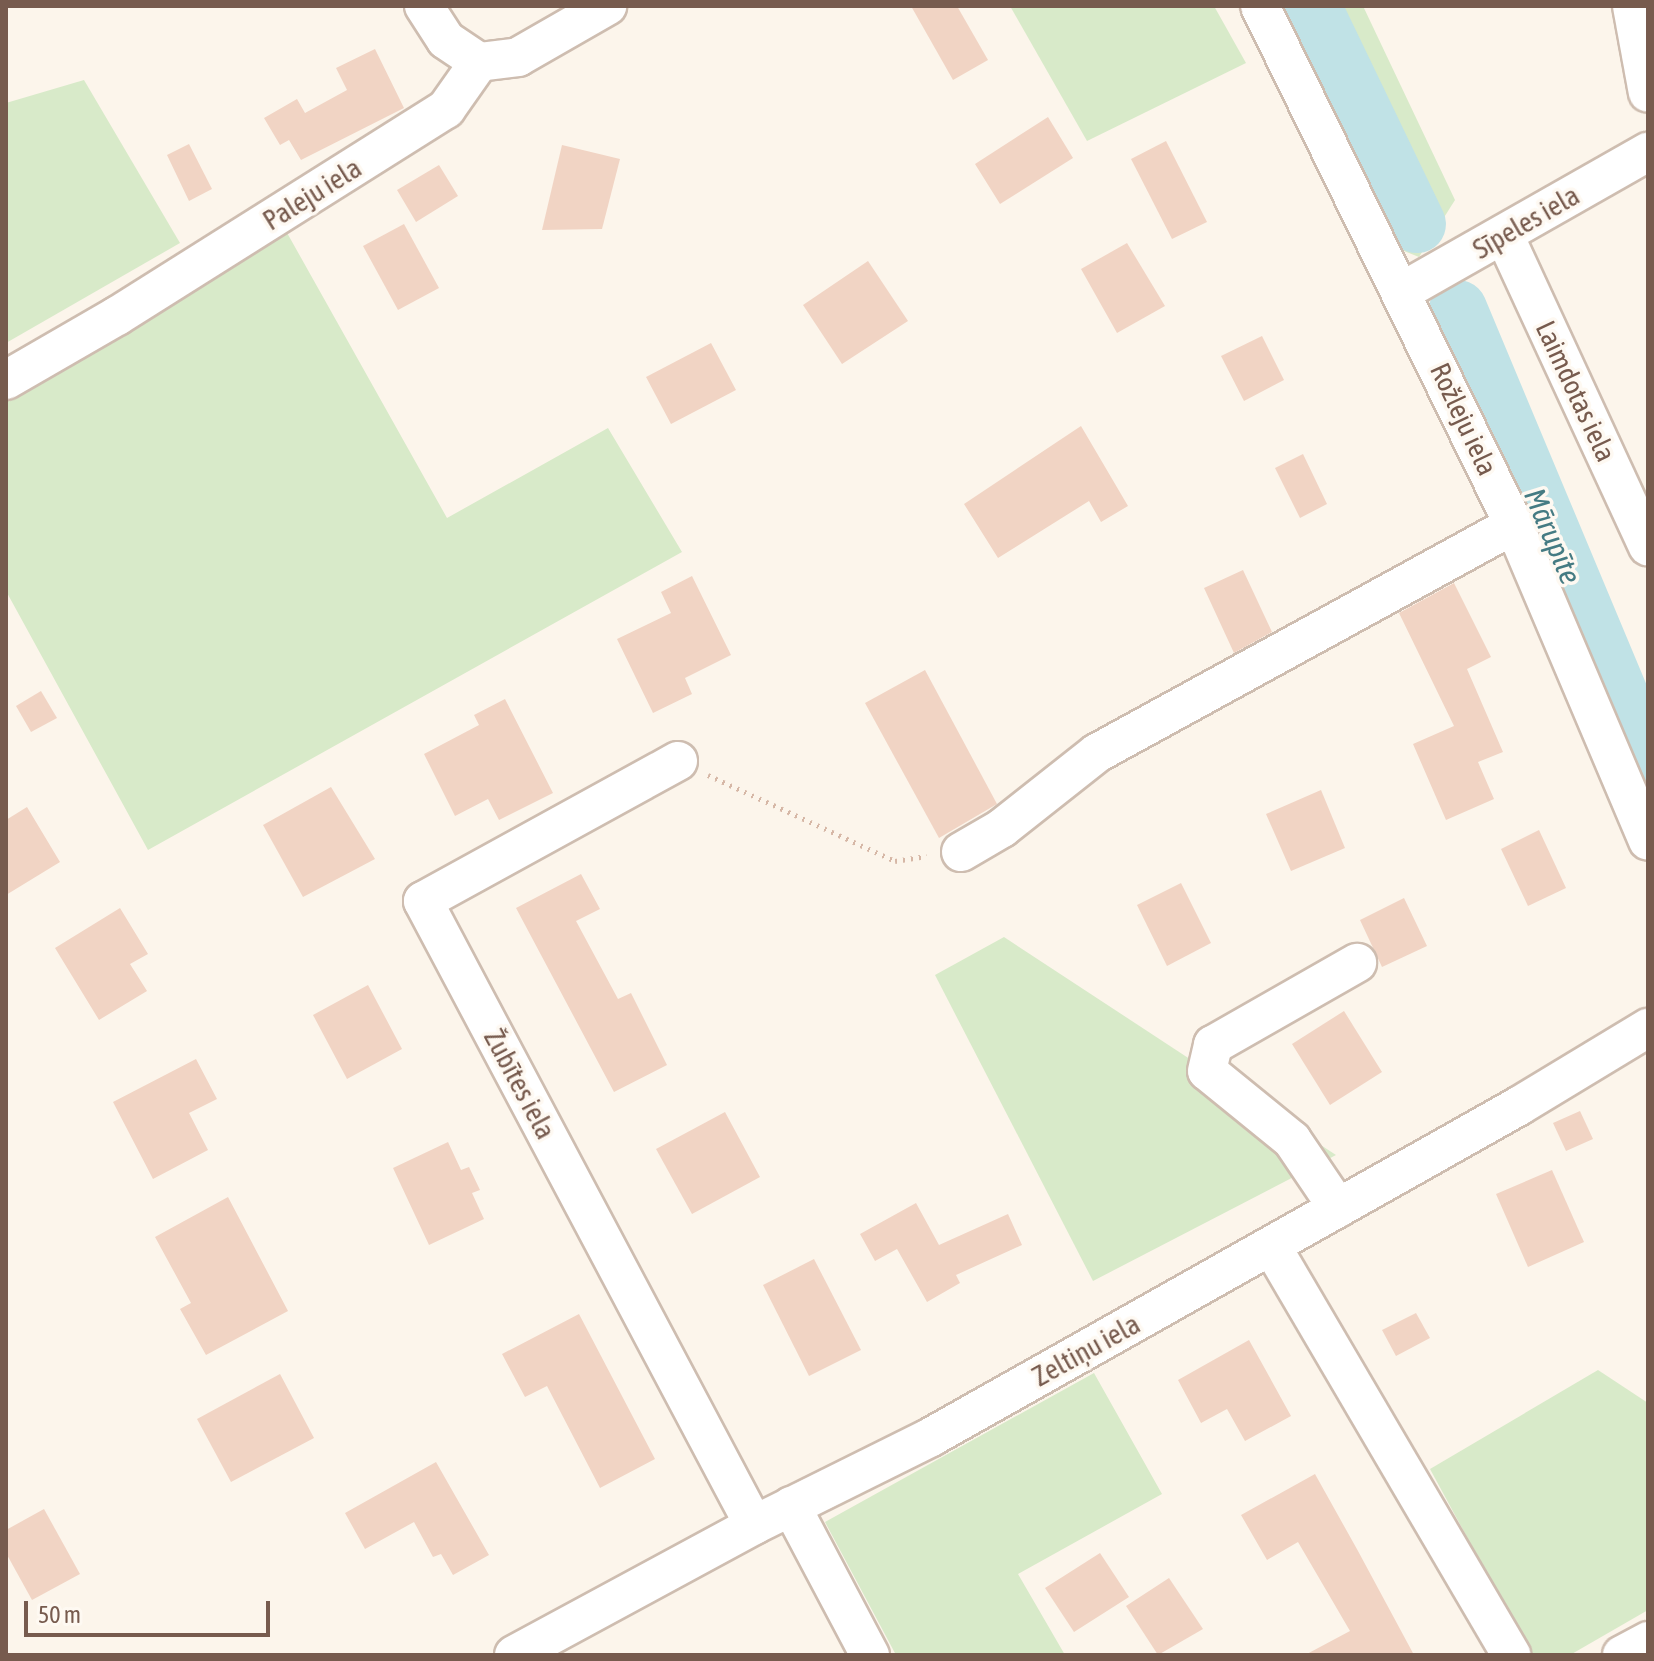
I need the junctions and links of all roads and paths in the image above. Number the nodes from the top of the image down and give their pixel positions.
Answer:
1 (424, 6) edge
2 (607, 6) edge
3 (1260, 6) edge
4 (1632, 6) edge
5 (479, 62) junction
6 (1648, 93) edge
7 (1648, 152) edge
8 (1504, 235) junction
9 (1403, 291) junction
10 (6, 380) edge
11 (1514, 525) junction
12 (1648, 546) edge
13 (678, 761) joint
14 (1648, 841) edge
15 (961, 852) joint
16 (1357, 963) dead end
17 (1648, 1028) edge
18 (1338, 1208) junction
19 (1272, 1247) junction
20 (791, 1506) junction
21 (754, 1525) junction
22 (1648, 1641) edge
23 (514, 1655) edge
24 (870, 1655) edge
25 (1511, 1655) edge
26 (1622, 1655) edge

1 - 5 street
2 - 5 street
3 - 9 street, Rožleju iela
4 - 6 street
5 - 10 street, Paleju iela
7 - 8 street, Sīpeles iela
8 - 9 street, Sīpeles iela
8 - 12 street, Laimdotas iela
9 - 11 street, Rožleju iela
11 - 14 street, Rožleju iela
11 - 15 street
13 - 15 path
13 - 21 street, Žubītes iela
16 - 18 street
17 - 18 street, Zeltiņu iela
18 - 19 street, Zeltiņu iela
19 - 20 street, Zeltiņu iela
19 - 25 street
20 - 21 street, Zeltiņu iela
20 - 24 street
21 - 23 street, Zeltiņu iela
22 - 26 street

